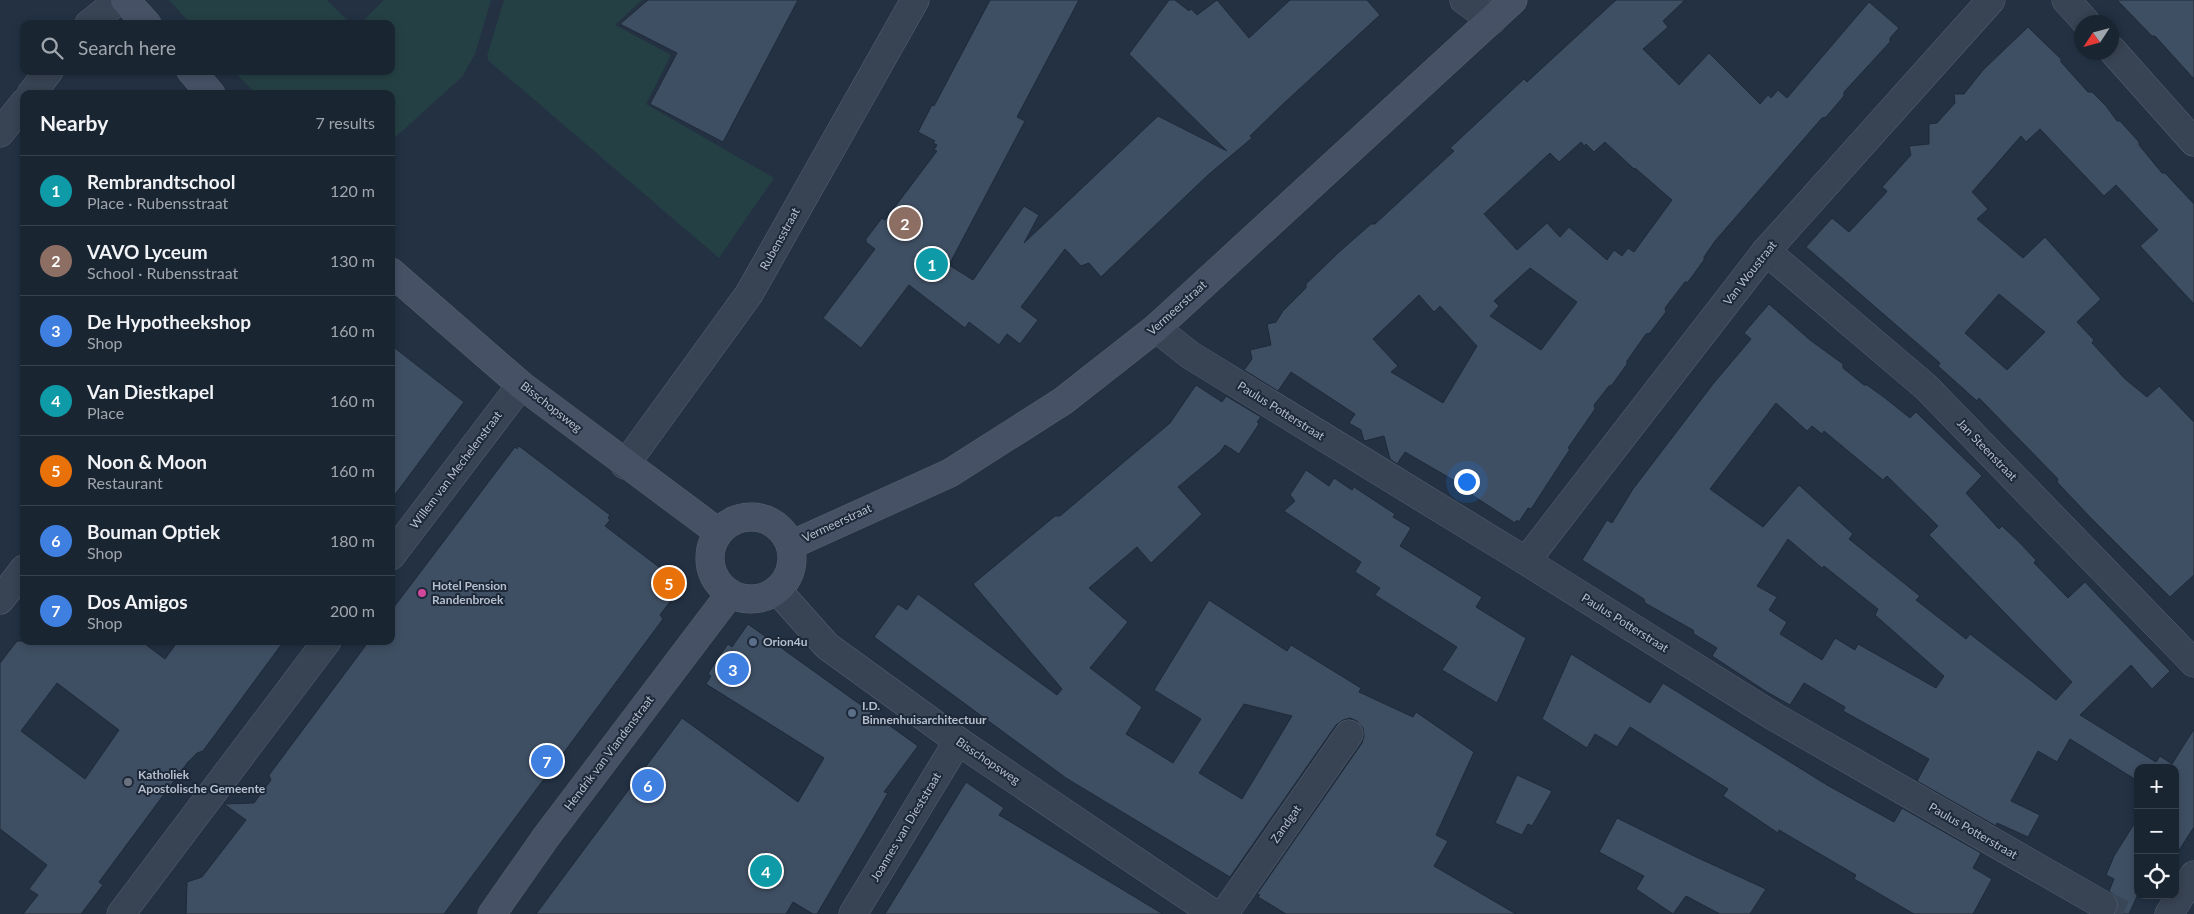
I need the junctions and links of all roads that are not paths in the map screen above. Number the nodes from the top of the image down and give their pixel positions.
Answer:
1 (120, 0) edge
2 (125, 0) edge
3 (915, 0) edge
4 (1464, 0) edge
5 (1513, 0) edge
6 (1991, 0) edge
7 (2066, 0) edge
8 (2080, 15) edge
9 (94, 20) edge
10 (143, 20) edge
11 (1492, 20) junction
12 (2119, 58) edge
13 (46, 75) edge
14 (194, 75) edge
15 (34, 90) edge
16 (208, 90) edge
17 (20, 108) edge
18 (0, 133) edge
19 (2194, 142) edge
20 (1766, 252) junction
21 (395, 275) edge
22 (1156, 328) junction
23 (521, 385) junction
24 (625, 465) junction
25 (718, 532) junction
26 (791, 545) junction
27 (395, 551) edge
28 (1526, 561) junction
29 (20, 574) edge
30 (777, 590) junction
31 (730, 594) junction
32 (0, 600) edge
33 (324, 645) edge
34 (2194, 664) edge
35 (1349, 734) dead end
36 (958, 741) junction
37 (2194, 875) edge
38 (2103, 905) tunnel mouth
39 (121, 914) edge
40 (492, 914) edge
41 (854, 914) edge
42 (1214, 914) edge
43 (1224, 914) edge
44 (2169, 914) edge

1 - 9 street
2 - 10 street
3 - 24 street, Rubensstraat
4 - 11 street
5 - 11 street, Vermeerstraat
6 - 20 street, Van Woustraat
7 - 8 street
11 - 22 street, Vermeerstraat
12 - 19 street
13 - 15 street
14 - 16 street
17 - 18 street
20 - 28 street, Van Woustraat
20 - 34 street, Jan Steenstraat
21 - 23 street, Bisschopsweg
22 - 26 street, Vermeerstraat
22 - 28 street, Paulus Potterstraat
23 - 24 street, Bisschopsweg
23 - 27 street, Willem van Mechelenstraat
24 - 25 street, Bisschopsweg
25 - 26 street
25 - 31 street
26 - 30 street
28 - 38 street, Paulus Potterstraat
29 - 32 street
30 - 31 street
30 - 36 street, Bisschopsweg
31 - 40 street, Hendrik van Viandenstraat
33 - 39 street
35 - 43 street, Zandgat
36 - 41 street, Joannes van Dieststraat
36 - 42 street, Bisschopsweg
37 - 44 street

